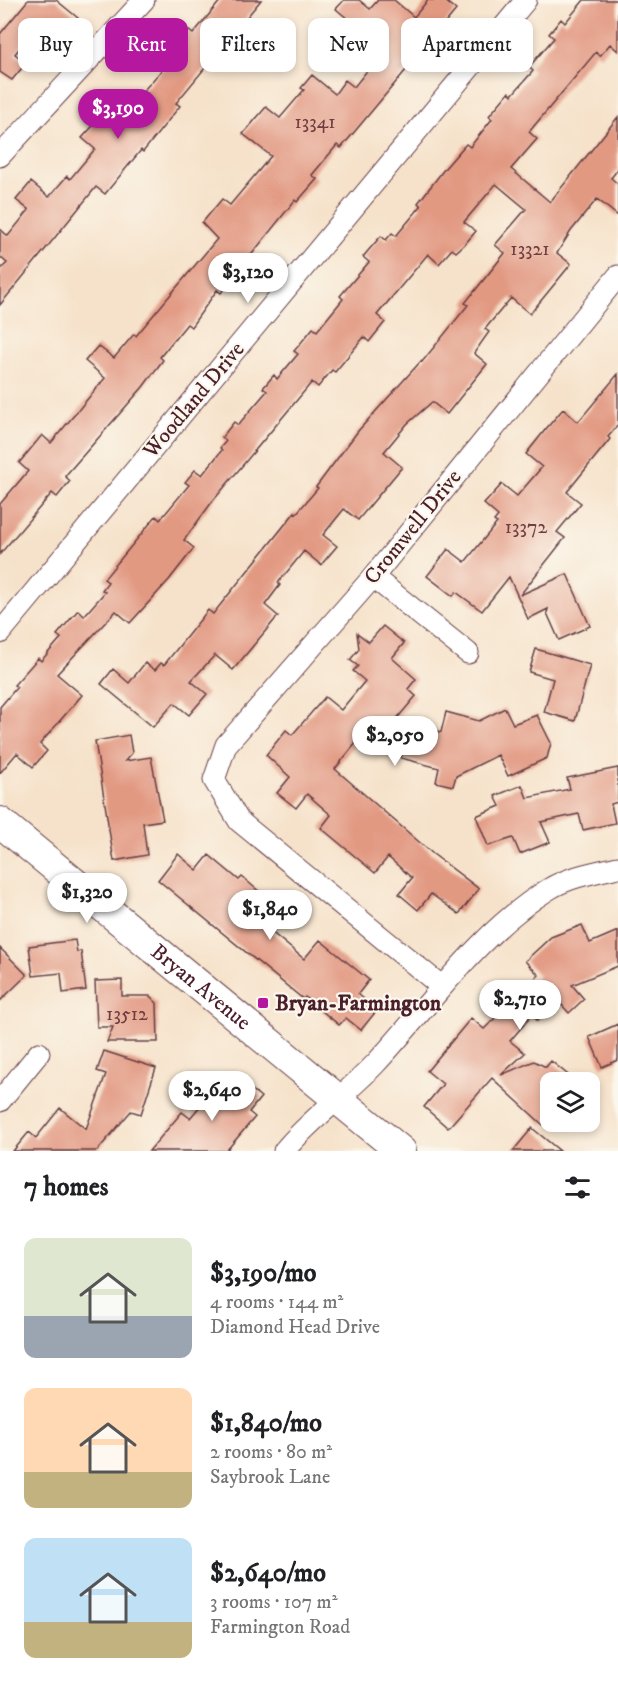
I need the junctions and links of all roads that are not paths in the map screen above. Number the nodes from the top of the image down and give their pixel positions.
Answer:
1 (144, 0) edge
2 (526, 0) edge
3 (0, 156) edge
4 (618, 276) edge
5 (373, 577) junction
6 (0, 633) edge
7 (468, 653) dead end
8 (0, 822) edge
9 (618, 867) edge
10 (441, 986) junction
11 (39, 1053) dead end
12 (337, 1098) junction
13 (0, 1101) edge
14 (284, 1151) edge
15 (401, 1151) edge

1 - 3 street
2 - 6 street, Woodland Drive
4 - 5 street, Cromwell Drive
5 - 7 street
5 - 10 street, Cromwell Drive
8 - 12 main road, Bryan Avenue
9 - 10 street
10 - 12 street
11 - 13 street
12 - 14 street
12 - 15 main road, Bryan Avenue

